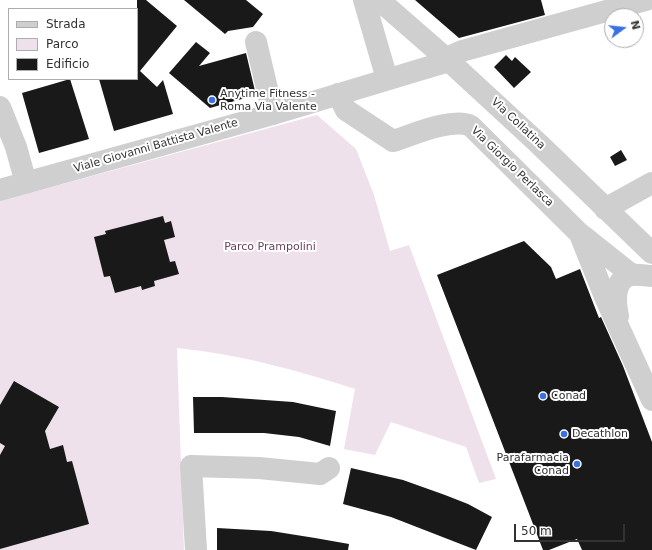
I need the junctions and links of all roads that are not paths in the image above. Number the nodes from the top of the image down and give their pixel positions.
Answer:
1 (364, 0) edge
2 (379, 0) edge
3 (646, 0) edge
4 (256, 42) dead end
5 (449, 61) junction
6 (387, 79) junction
7 (338, 94) junction
8 (0, 107) edge
9 (272, 114) junction
10 (26, 183) junction
11 (652, 183) edge
12 (0, 190) edge
13 (605, 209) junction
14 (578, 232) junction
15 (652, 253) edge
16 (642, 275) edge
17 (623, 334) junction
18 (652, 400) edge
19 (328, 468) dead end
20 (196, 550) edge

1 - 6 street
2 - 5 street, Via Collatina
3 - 5 street, Viale Giovanni Battista Valente
4 - 9 street
5 - 6 street, Viale Giovanni Battista Valente
5 - 13 street, Via Collatina
6 - 7 street, Viale Giovanni Battista Valente
7 - 9 street, Viale Giovanni Battista Valente
7 - 14 street, Via Giorgio Perlasca
8 - 10 street
9 - 10 street, Viale Giovanni Battista Valente
10 - 12 street, Viale Giovanni Battista Valente
11 - 13 street
13 - 15 street, Via Collatina
14 - 16 street, Via Giorgio Perlasca
14 - 17 street, Via Giorgio Perlasca
16 - 17 street, Via Giorgio Perlasca
17 - 18 street, Via Giorgio Perlasca
19 - 20 street

